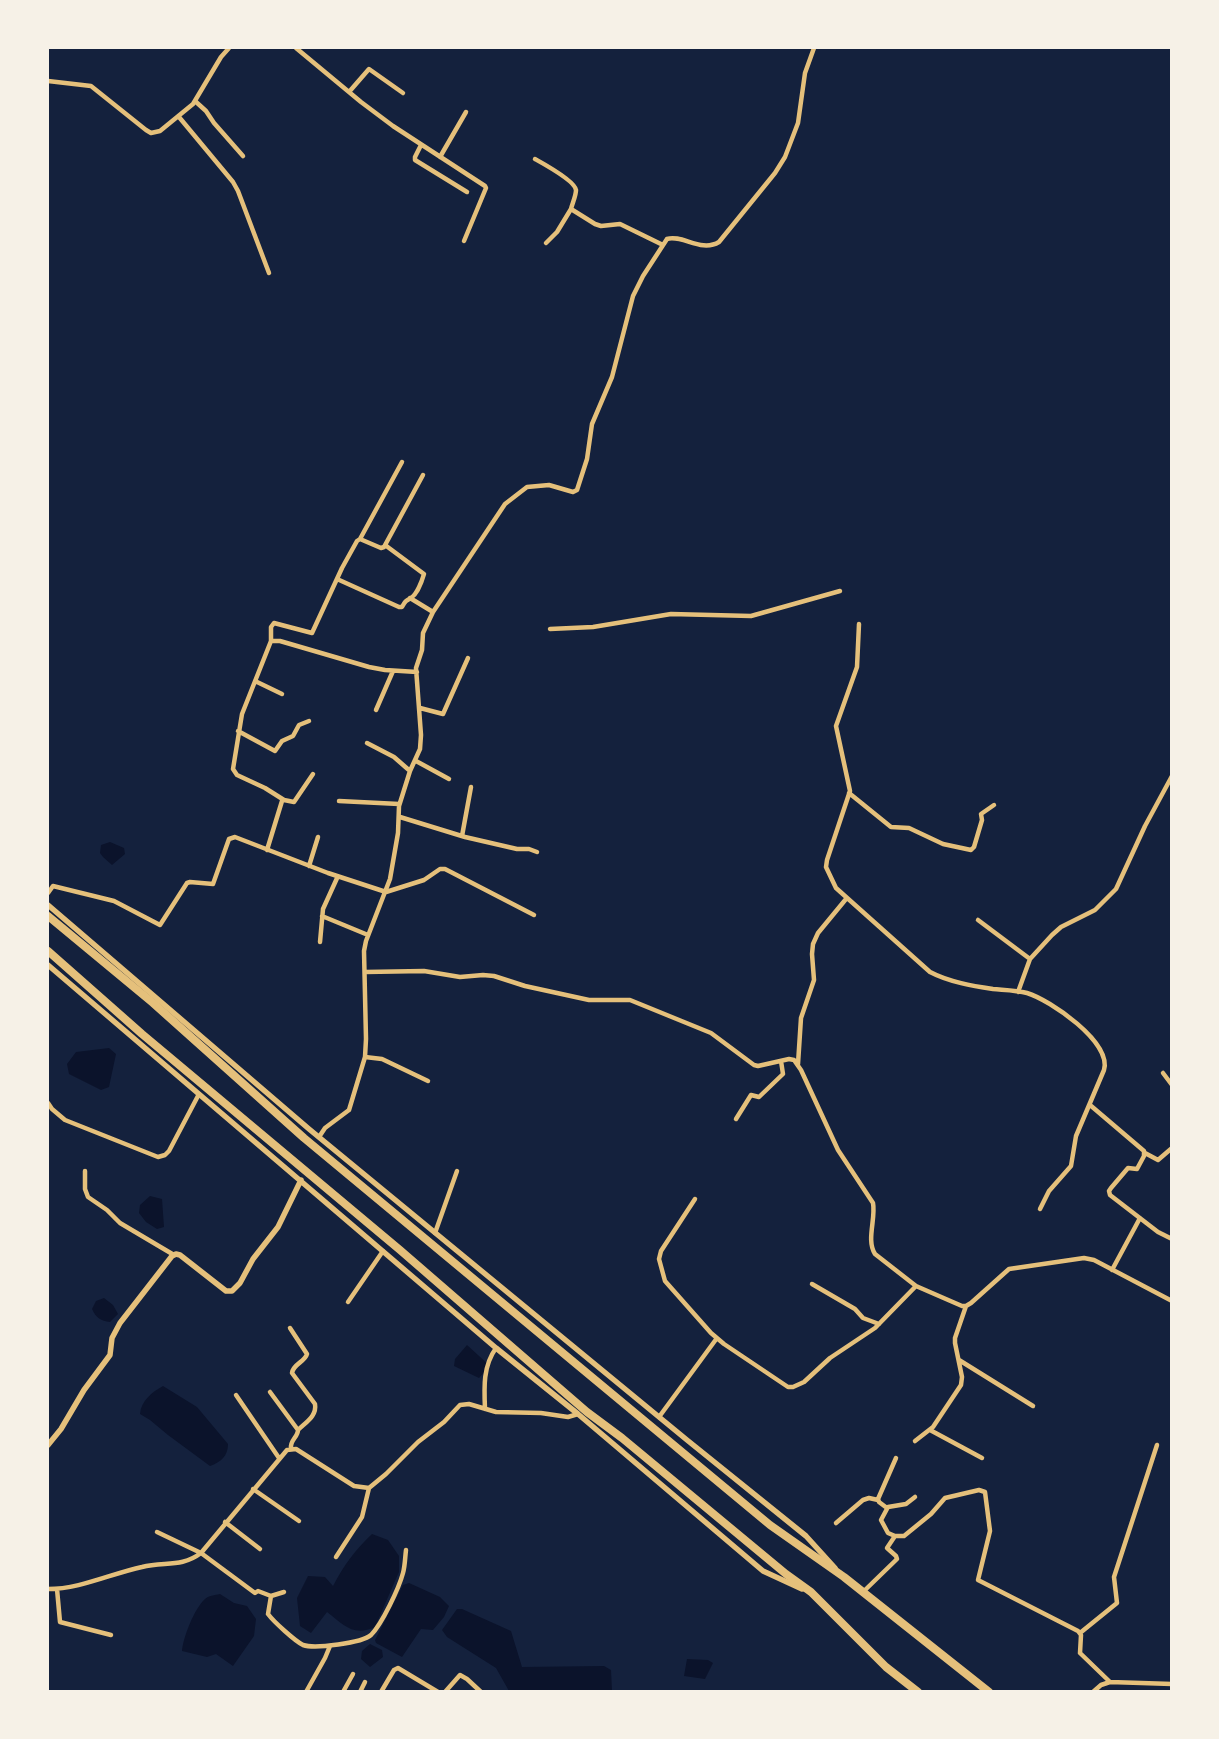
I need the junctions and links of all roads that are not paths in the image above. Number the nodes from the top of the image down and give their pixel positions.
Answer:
1 (296, 48) edge
2 (814, 48) edge
3 (225, 49) edge
4 (48, 81) edge
5 (350, 92) junction
6 (403, 93) dead end
7 (196, 101) junction
8 (466, 112) dead end
9 (179, 117) junction
10 (421, 145) junction
11 (243, 156) dead end
12 (440, 157) junction
13 (535, 159) dead end
14 (467, 192) dead end
15 (571, 209) junction
16 (464, 241) dead end
17 (546, 243) dead end
18 (663, 245) junction
19 (269, 273) dead end
20 (402, 462) dead end
21 (423, 474) dead end
22 (360, 540) junction
23 (385, 545) junction
24 (337, 579) junction
25 (840, 590) dead end
26 (410, 598) junction
27 (433, 612) junction
28 (859, 624) dead end
29 (550, 629) dead end
30 (271, 641) junction
31 (468, 658) dead end
32 (394, 671) junction
33 (417, 672) junction
34 (255, 681) junction
35 (282, 694) dead end
36 (420, 708) junction
37 (376, 710) dead end
38 (309, 721) dead end
39 (238, 731) junction
40 (367, 743) dead end
41 (416, 761) junction
42 (410, 771) junction
43 (313, 774) dead end
44 (1172, 776) edge
45 (449, 778) dead end
46 (471, 787) dead end
47 (849, 793) junction
48 (284, 800) junction
49 (339, 801) dead end
50 (399, 804) junction
51 (994, 805) dead end
52 (400, 817) junction
53 (462, 836) junction
54 (318, 837) dead end
55 (267, 850) junction
56 (537, 852) dead end
57 (308, 866) junction
58 (338, 876) junction
59 (386, 892) junction
60 (48, 893) edge
61 (846, 899) junction
62 (48, 905) edge
63 (534, 914) dead end
64 (48, 916) edge
65 (322, 916) junction
66 (978, 920) dead end
67 (368, 935) junction
68 (320, 942) dead end
69 (48, 951) edge
70 (1030, 959) junction
71 (48, 968) edge
72 (364, 972) junction
73 (1018, 992) junction
74 (365, 1057) junction
75 (781, 1061) junction
76 (798, 1064) junction
77 (1163, 1073) dead end
78 (428, 1081) dead end
79 (1172, 1085) edge
80 (199, 1094) junction
81 (48, 1104) edge
82 (1090, 1105) junction
83 (736, 1119) dead end
84 (319, 1137) junction
85 (1172, 1148) edge
86 (1145, 1153) junction
87 (85, 1171) dead end
88 (457, 1171) dead end
89 (301, 1180) junction
90 (694, 1199) dead end
91 (1040, 1209) dead end
92 (1140, 1218) junction
93 (435, 1233) junction
94 (1172, 1239) edge
95 (384, 1251) junction
96 (174, 1255) junction
97 (1112, 1270) junction
98 (812, 1284) dead end
99 (916, 1286) junction
100 (1172, 1293) edge
101 (1166, 1298) junction
102 (1172, 1300) edge
103 (348, 1302) dead end
104 (966, 1306) junction
105 (879, 1324) junction
106 (290, 1328) dead end
107 (717, 1338) junction
108 (496, 1348) junction
109 (959, 1360) junction
110 (270, 1392) dead end
111 (236, 1395) dead end
112 (1033, 1406) dead end
113 (485, 1409) junction
114 (578, 1414) junction
115 (659, 1418) junction
116 (298, 1430) junction
117 (930, 1430) junction
118 (915, 1441) dead end
119 (48, 1445) edge
120 (1157, 1445) dead end
121 (291, 1448) junction
122 (280, 1458) junction
123 (896, 1458) dead end
124 (982, 1458) dead end
125 (253, 1488) junction
126 (369, 1488) junction
127 (915, 1497) dead end
128 (878, 1500) junction
129 (887, 1508) junction
130 (300, 1521) dead end
131 (225, 1522) junction
132 (836, 1523) dead end
133 (158, 1532) dead end
134 (895, 1536) junction
135 (260, 1549) dead end
136 (406, 1550) dead end
137 (201, 1553) junction
138 (336, 1557) dead end
139 (844, 1577) junction
140 (48, 1589) edge
141 (57, 1589) junction
142 (284, 1592) dead end
143 (811, 1592) junction
144 (863, 1592) junction
145 (271, 1596) junction
146 (1080, 1633) junction
147 (111, 1635) dead end
148 (330, 1646) junction
149 (353, 1674) dead end
150 (365, 1682) dead end
151 (1110, 1682) junction
152 (1172, 1684) edge
153 (306, 1692) edge
154 (343, 1692) edge
155 (360, 1692) edge
156 (381, 1692) edge
157 (438, 1692) edge
158 (444, 1692) edge
159 (481, 1692) edge
160 (918, 1692) edge
161 (989, 1692) edge
162 (1093, 1692) edge

1 - 5 street
2 - 18 street
3 - 7 street
4 - 9 street
5 - 6 street
5 - 10 street
7 - 9 street
7 - 11 street
8 - 12 street
9 - 19 street
10 - 12 street
10 - 14 street
12 - 16 street
13 - 15 street
15 - 17 street
15 - 18 street
18 - 27 street
20 - 22 street
21 - 23 street
22 - 23 street
22 - 24 street
23 - 26 street
24 - 26 street
24 - 30 street
25 - 29 street
26 - 27 street
27 - 33 street
28 - 47 street
30 - 32 street
30 - 34 street
31 - 36 street
32 - 33 street
32 - 37 street
33 - 36 street
34 - 35 street
34 - 39 street
36 - 41 street
38 - 39 street
39 - 48 street
40 - 42 street
41 - 42 street
41 - 45 street
42 - 50 street
43 - 48 street
44 - 70 street
46 - 53 street
47 - 51 street
47 - 61 street
48 - 55 street
49 - 50 street
50 - 52 street
52 - 53 street
52 - 59 street
53 - 56 street
54 - 57 street
55 - 57 street
55 - 60 street
57 - 58 street
58 - 59 street
58 - 65 street
59 - 63 street
59 - 67 street
61 - 73 street
61 - 76 street
62 - 84 street
64 - 139 highway
65 - 67 street
65 - 68 street
66 - 70 street
67 - 72 street
69 - 143 highway
70 - 73 street
71 - 80 street
72 - 74 street
72 - 75 street
73 - 82 street
74 - 78 street
74 - 84 street
75 - 76 street
75 - 83 street
76 - 99 street
77 - 79 street
80 - 81 street
80 - 89 street
82 - 86 street
82 - 91 street
84 - 93 street
85 - 86 street
86 - 92 street
87 - 96 street
88 - 93 street
89 - 95 street
89 - 96 street
90 - 107 street
92 - 94 street
92 - 97 street
93 - 115 street
95 - 103 street
95 - 108 street
96 - 119 street
97 - 101 street
97 - 104 street
98 - 105 street
99 - 104 street
99 - 105 street
100 - 101 street
101 - 102 street
104 - 109 street
105 - 107 street
106 - 116 street
107 - 115 street
108 - 113 street
108 - 114 street
109 - 112 street
109 - 117 street
110 - 116 street
111 - 122 street
113 - 114 street
113 - 126 street
114 - 143 street
115 - 139 street
116 - 121 street
117 - 118 street
117 - 124 street
120 - 146 street
121 - 122 street
121 - 126 street
122 - 125 street
123 - 128 street
125 - 130 street
125 - 131 street
126 - 138 street
127 - 129 street
128 - 129 street
128 - 132 street
129 - 134 street
131 - 135 street
131 - 137 street
133 - 137 street
134 - 144 street
134 - 146 street
136 - 148 street
137 - 141 street
137 - 145 street
139 - 144 highway
140 - 141 street
141 - 147 street
142 - 145 street
143 - 160 highway
144 - 161 highway
145 - 148 street
146 - 151 street
148 - 153 street
149 - 154 street
150 - 155 street
151 - 152 street
151 - 162 street
156 - 157 street
158 - 159 street

